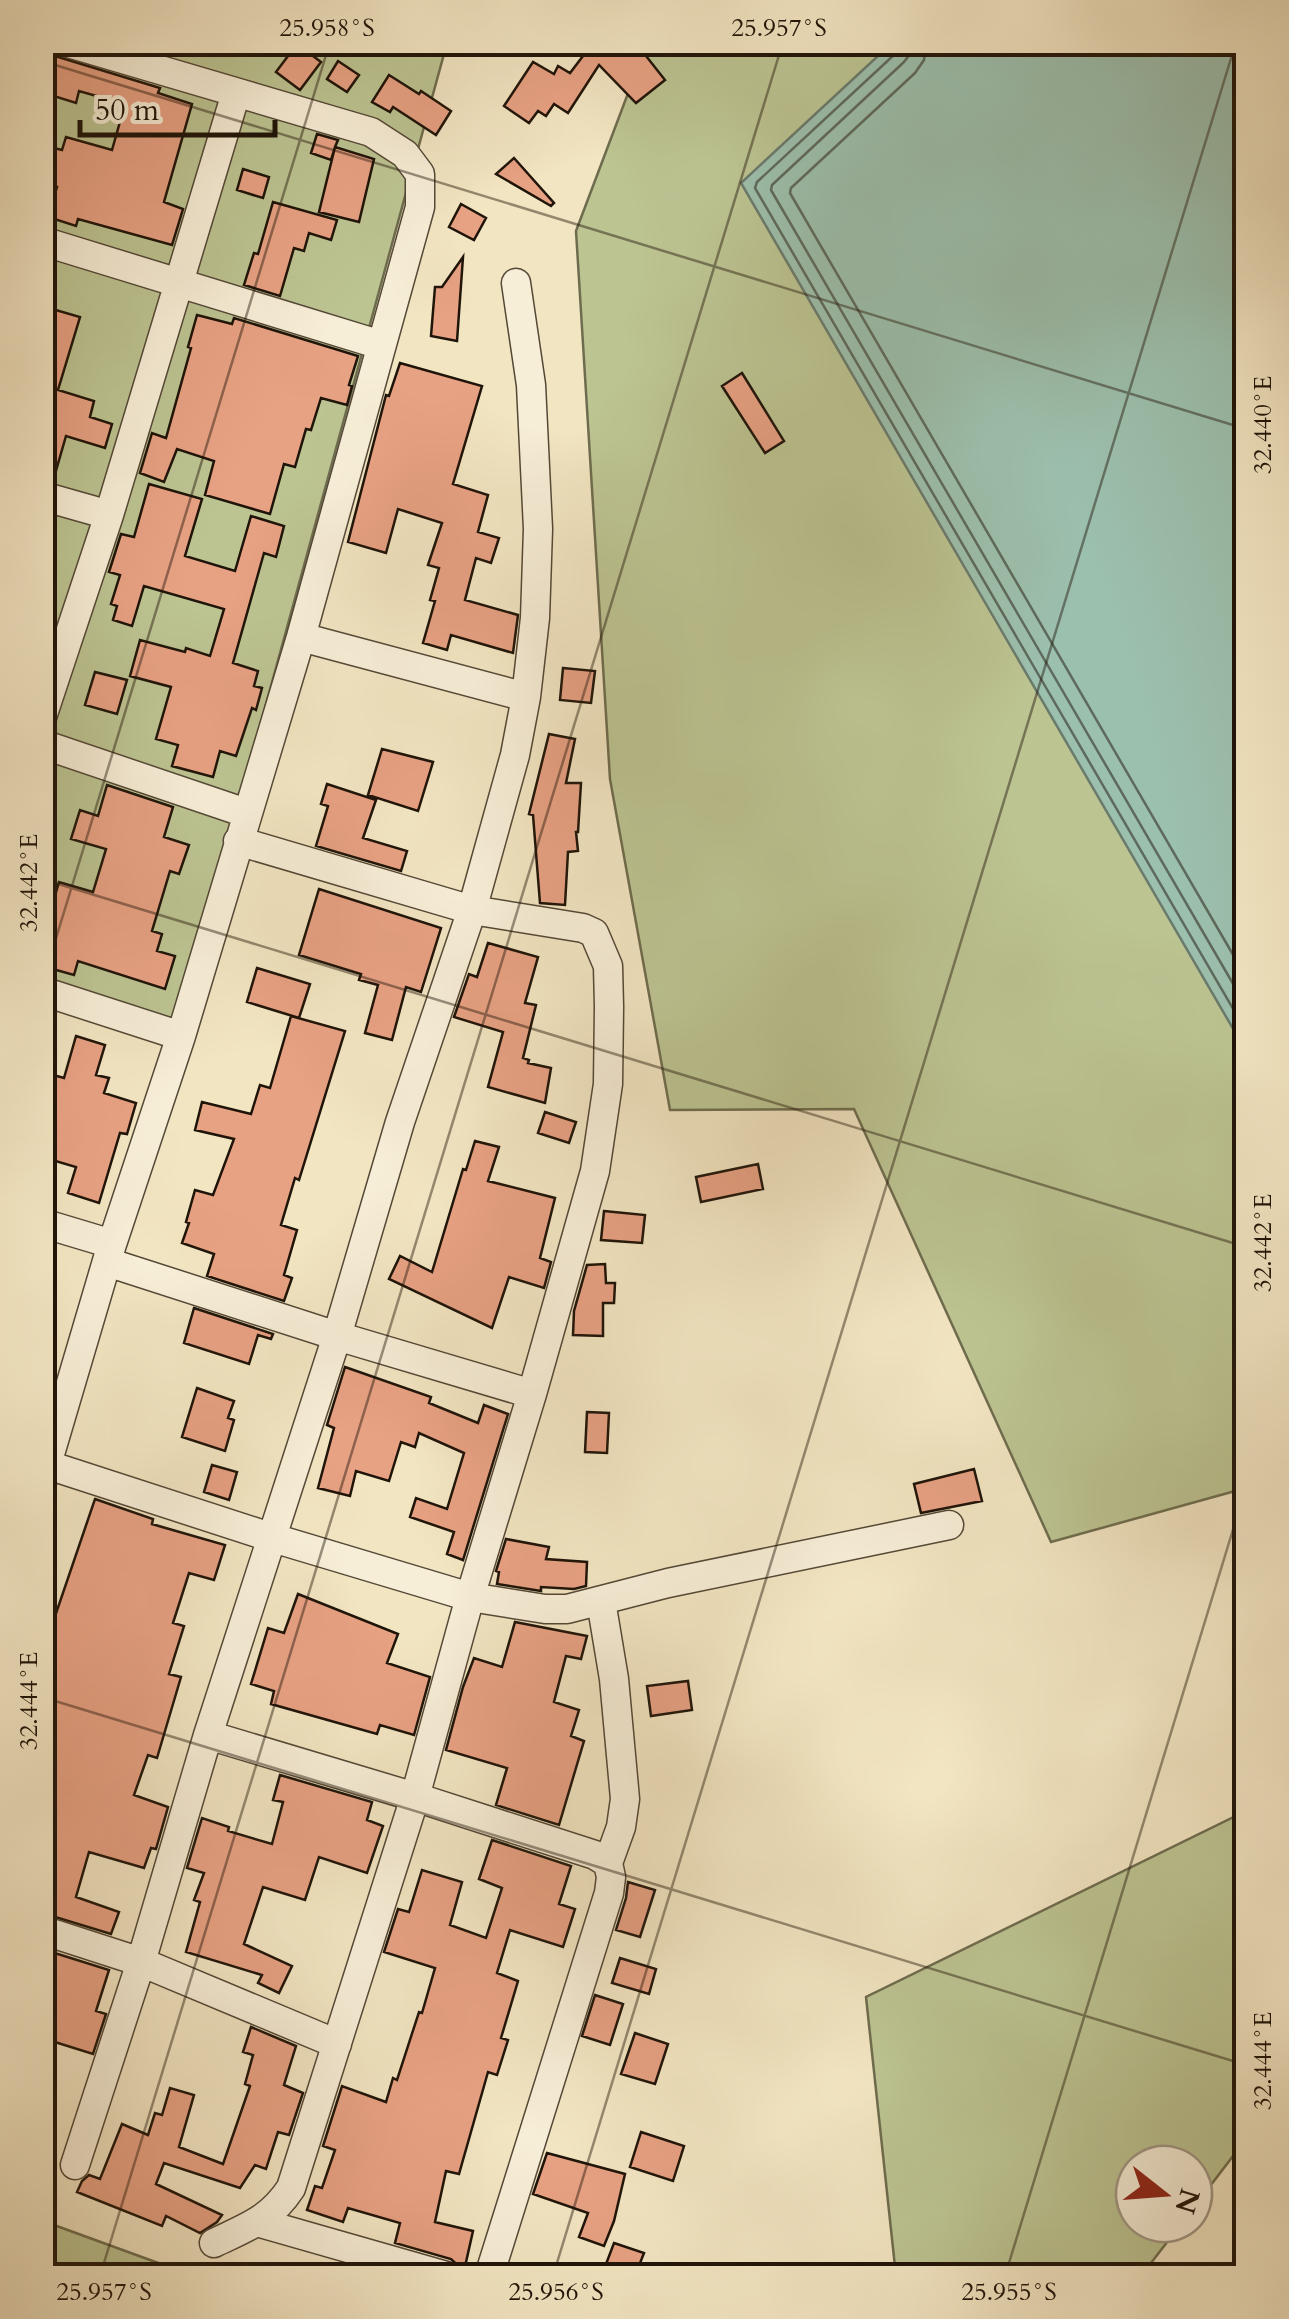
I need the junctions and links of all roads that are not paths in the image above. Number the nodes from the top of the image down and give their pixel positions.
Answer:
1 (65, 42) edge
2 (236, 92) junction
3 (42, 240) edge
4 (178, 282) junction
5 (516, 283) dead end
6 (381, 345) junction
7 (42, 496) edge
8 (109, 514) junction
9 (301, 637) junction
10 (526, 698) junction
11 (42, 717) edge
12 (42, 744) edge
13 (246, 813) junction
14 (238, 841) junction
15 (472, 910) junction
16 (42, 991) edge
17 (180, 1036) junction
18 (42, 1223) edge
19 (109, 1253) junction
20 (336, 1336) junction
21 (532, 1394) junction
22 (46, 1460) edge
23 (950, 1525) dead end
24 (273, 1538) junction
25 (470, 1596) junction
26 (601, 1601) junction
27 (208, 1735) junction
28 (415, 1797) junction
29 (608, 1862) junction
30 (42, 1930) edge
31 (142, 1962) junction
32 (337, 2044) junction
33 (75, 2164) dead end
34 (257, 2222) junction
35 (214, 2243) dead end
36 (446, 2276) edge
37 (490, 2276) edge

1 - 2 street
2 - 4 street
2 - 6 street
3 - 4 street
4 - 6 street
4 - 8 street
5 - 10 street
6 - 9 street
7 - 8 street
8 - 11 street
9 - 10 street
9 - 13 street
10 - 15 street
12 - 13 street
13 - 14 street
14 - 15 street
14 - 17 street
15 - 20 street
15 - 21 street
16 - 17 street
17 - 19 street
18 - 19 street
19 - 20 street
19 - 22 street
20 - 21 street
20 - 24 street
21 - 25 street
22 - 24 street
23 - 26 street
24 - 25 street
24 - 27 street
25 - 26 street
25 - 28 street
26 - 29 street
27 - 28 street
27 - 31 street
28 - 29 street
28 - 32 street
29 - 37 street
30 - 31 street
31 - 32 street
31 - 33 street
32 - 34 street
34 - 35 street
34 - 36 street

